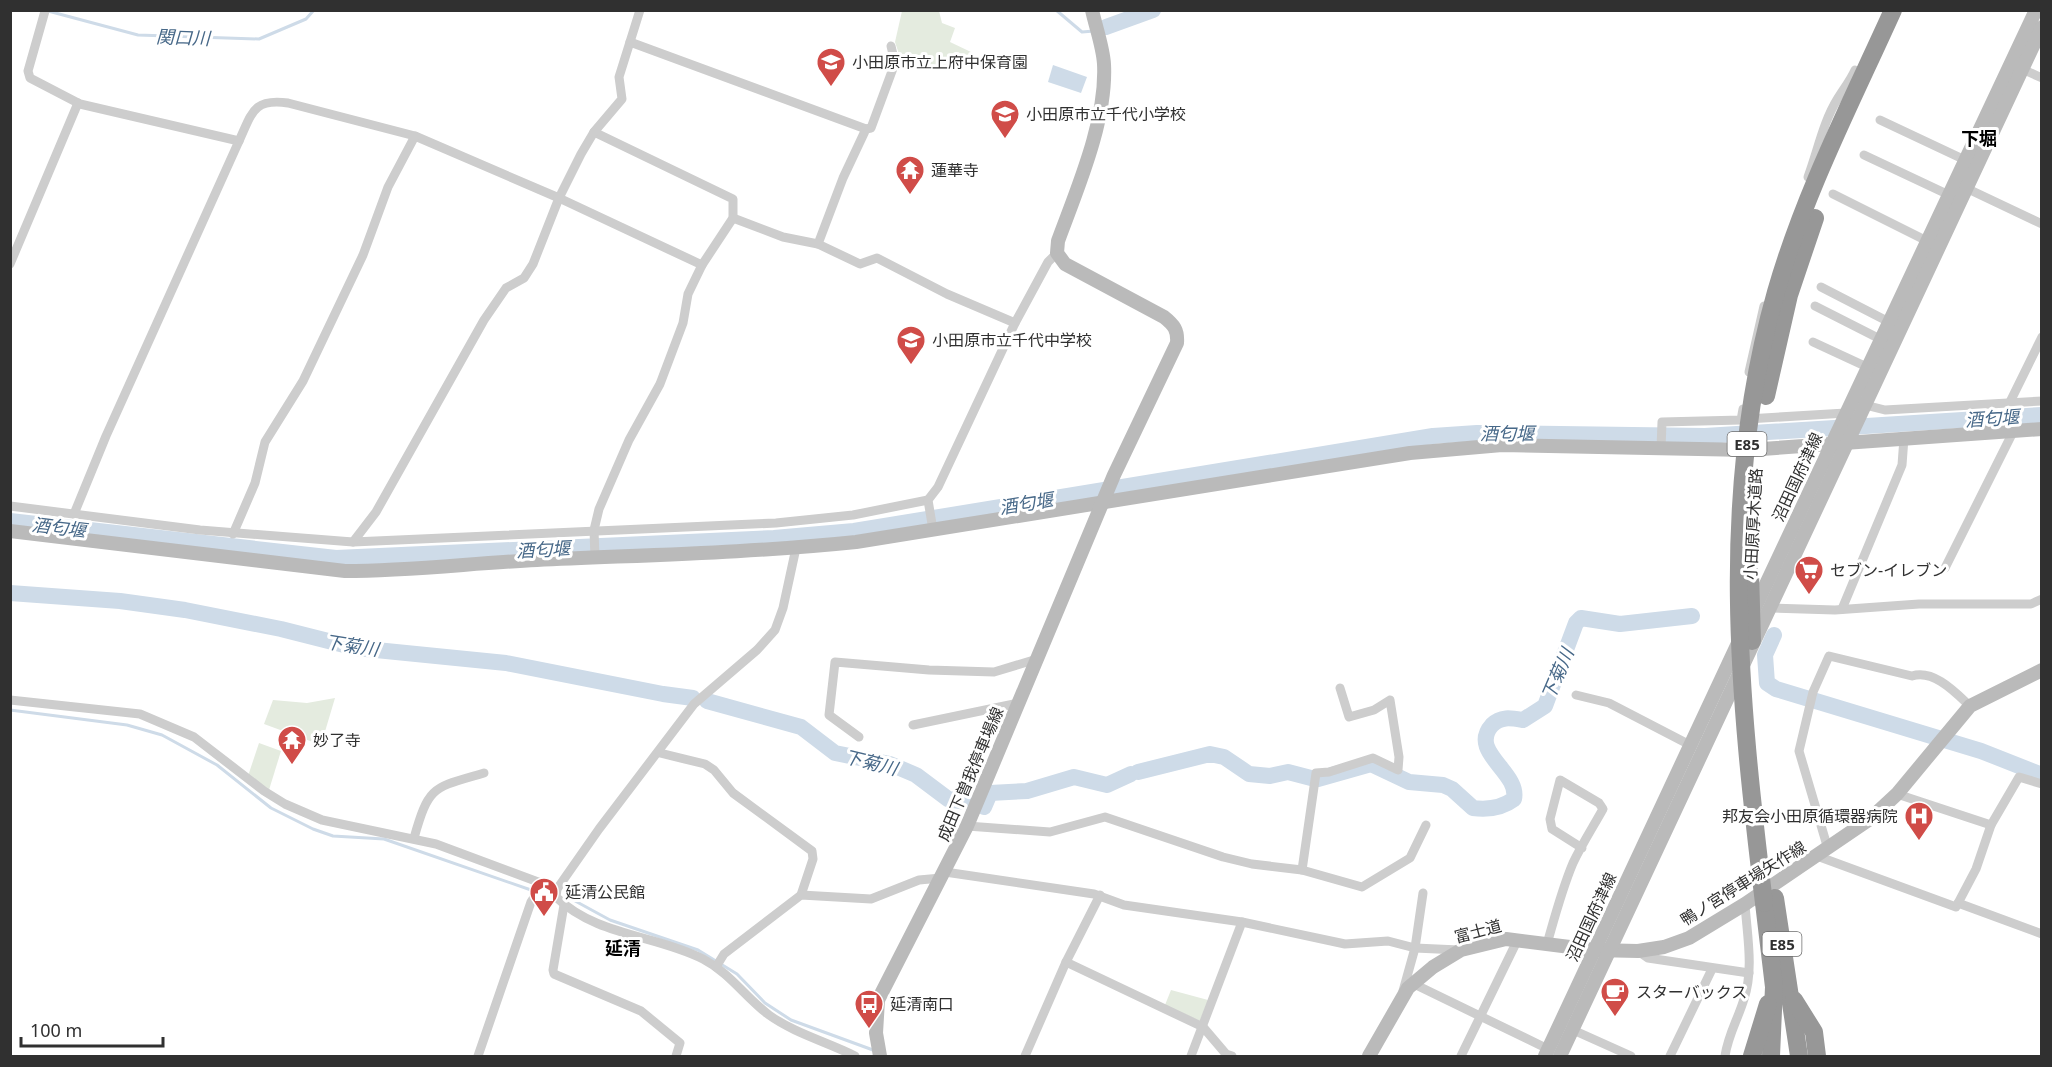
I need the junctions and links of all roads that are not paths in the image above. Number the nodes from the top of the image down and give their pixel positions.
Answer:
1 (640, 10) edge
2 (1092, 10) edge
3 (1884, 10) edge
4 (1893, 10) edge
5 (1907, 10) edge
6 (2036, 10) edge
7 (45, 11) edge
8 (2042, 27) edge
9 (630, 42) junction
10 (891, 46) dead end
11 (2022, 69) junction
12 (2042, 78) edge
13 (78, 103) junction
14 (1880, 120) dead end
15 (866, 129) junction
16 (594, 132) junction
17 (415, 136) junction
18 (239, 141) junction
19 (1864, 155) dead end
20 (1965, 160) junction
21 (1966, 188) junction
22 (1833, 194) dead end
23 (1949, 195) junction
24 (559, 198) junction
25 (733, 218) junction
26 (2042, 224) edge
27 (1927, 241) junction
28 (818, 244) junction
29 (1057, 253) junction
30 (10, 264) edge
31 (702, 265) junction
32 (1821, 287) dead end
33 (1815, 306) dead end
34 (1889, 322) junction
35 (1016, 323) junction
36 (2042, 337) edge
37 (1880, 339) junction
38 (1813, 342) dead end
39 (1867, 368) junction
40 (2042, 401) edge
41 (2010, 402) junction
42 (1865, 405) junction
43 (1844, 416) junction
44 (1742, 420) junction
45 (2042, 429) edge
46 (2014, 430) junction
47 (1904, 438) junction
48 (1840, 441) junction
49 (1661, 449) junction
50 (1102, 503) junction
51 (929, 504) junction
52 (10, 506) edge
53 (74, 514) junction
54 (594, 530) junction
55 (933, 530) junction
56 (10, 531) edge
57 (233, 534) junction
58 (353, 542) junction
59 (796, 548) junction
60 (595, 558) junction
61 (1946, 568) dead end
62 (2042, 600) edge
63 (1772, 609) junction
64 (1842, 609) junction
65 (1037, 659) junction
66 (2042, 670) edge
67 (1340, 688) dead end
68 (1576, 695) dead end
69 (10, 700) edge
70 (1019, 702) junction
71 (1970, 706) junction
72 (913, 725) dead end
73 (859, 737) dead end
74 (1690, 745) junction
75 (660, 753) junction
76 (484, 773) dead end
77 (2042, 784) edge
78 (1897, 794) junction
79 (1426, 825) dead end
80 (1991, 825) junction
81 (967, 826) junction
82 (414, 838) junction
83 (1582, 848) junction
84 (1823, 852) junction
85 (1302, 870) junction
86 (943, 875) junction
87 (543, 885) junction
88 (557, 889) junction
89 (1423, 893) dead end
90 (801, 895) junction
91 (1100, 895) junction
92 (1770, 901) junction
93 (1958, 903) junction
94 (1745, 904) junction
95 (564, 905) junction
96 (1242, 922) junction
97 (2042, 934) edge
98 (1518, 939) junction
99 (1547, 944) junction
100 (1415, 948) junction
101 (1461, 950) junction
102 (1594, 950) junction
103 (1610, 951) junction
104 (1638, 951) junction
105 (1066, 962) junction
106 (719, 963) junction
107 (1712, 969) junction
108 (1749, 973) junction
109 (1414, 984) junction
110 (1781, 989) junction
111 (1401, 996) junction
112 (1480, 1017) junction
113 (1203, 1027) junction
114 (1573, 1030) junction
115 (879, 1052) edge
116 (1551, 1054) edge
117 (478, 1056) edge
118 (676, 1056) edge
119 (855, 1056) edge
120 (1025, 1056) edge
121 (1191, 1056) edge
122 (1232, 1056) edge
123 (1369, 1056) edge
124 (1461, 1056) edge
125 (1631, 1056) edge
126 (1670, 1056) edge
127 (1725, 1056) edge
128 (1752, 1056) edge
129 (1771, 1056) edge
130 (1799, 1056) edge
131 (1818, 1056) edge

1 - 9 street
2 - 29 main road
3 - 44 street
4 - 92 highway, 小田原厚木道路 / E85, bridge
5 - 92 highway, 小田原厚木道路 / E85, bridge
6 - 20 main road, 沼田国府津線
7 - 13 street
8 - 11 main road, 沼田国府津線
9 - 15 street
9 - 16 street
10 - 15 street
11 - 12 street
11 - 21 main road, 沼田国府津線
13 - 18 street
13 - 30 street
14 - 20 street
15 - 28 street
16 - 24 street
16 - 25 street
17 - 18 street
17 - 24 street
17 - 57 street
18 - 53 street
19 - 23 street
20 - 23 main road, 沼田国府津線
21 - 26 street
21 - 42 main road, 沼田国府津線
22 - 27 street
23 - 27 main road, 沼田国府津線
24 - 31 street
24 - 58 street
25 - 28 street
25 - 31 street
27 - 34 main road, 沼田国府津線
28 - 35 street
29 - 35 street
29 - 50 main road, 成田下曽我停車場線
31 - 54 street
32 - 34 street
33 - 37 street
34 - 37 main road, 沼田国府津線
35 - 51 street
36 - 41 street
37 - 39 main road, 沼田国府津線
38 - 39 street
39 - 43 main road, 沼田国府津線
40 - 41 street
41 - 42 street
42 - 48 main road, 沼田国府津線
43 - 44 street
43 - 48 main road, 沼田国府津線
44 - 49 street
45 - 46 main road
46 - 47 main road
46 - 61 street
47 - 48 main road
47 - 64 street
48 - 49 main road
48 - 63 main road, 沼田国府津線
48 - 74 main road, 沼田国府津線
49 - 50 main road
50 - 55 main road
50 - 65 main road, 成田下曽我停車場線
51 - 54 street
51 - 55 street
52 - 53 street
53 - 57 street
54 - 58 street
54 - 60 street
55 - 59 main road
56 - 60 main road
57 - 58 street
59 - 60 main road
59 - 75 street
62 - 64 street
63 - 64 street
63 - 103 main road, 沼田国府津線
65 - 70 main road, 成田下曽我停車場線
65 - 73 street
66 - 71 main road, 鴨ノ宮停車場矢作線
67 - 85 street
68 - 74 street
69 - 82 street
70 - 72 street
70 - 81 main road, 成田下曽我停車場線
71 - 78 main road, 鴨ノ宮停車場矢作線
71 - 84 street
74 - 102 main road, 沼田国府津線
75 - 88 street
75 - 90 street
76 - 82 street
77 - 80 street
78 - 80 street
78 - 84 main road, 鴨ノ宮停車場矢作線
79 - 85 street
80 - 93 street
81 - 85 street
81 - 86 main road, 成田下曽我停車場線
82 - 87 street
83 - 83 street
83 - 99 street
84 - 93 street
84 - 94 main road, 鴨ノ宮停車場矢作線
86 - 90 street
86 - 91 street
86 - 115 main road, 成田下曽我停車場線
87 - 88 street
87 - 117 street
88 - 95 street
89 - 100 street
90 - 106 street
91 - 96 street
91 - 105 street
92 - 110 highway, 小田原厚木道路 / E85
93 - 97 street
94 - 104 main road, 鴨ノ宮停車場矢作線
94 - 108 street
95 - 106 street
95 - 118 street
96 - 100 street
96 - 113 street
98 - 99 main road, 富士道
98 - 101 main road, 富士道
98 - 112 street
99 - 102 main road, 富士道
100 - 101 street
100 - 111 street
101 - 109 main road, 富士道
102 - 103 main road, 富士道
102 - 116 main road, 沼田国府津線
103 - 104 main road, 鴨ノ宮停車場矢作線
103 - 114 main road, 沼田国府津線
104 - 107 street
105 - 113 street
105 - 120 street
106 - 119 street
107 - 108 street
107 - 126 street
108 - 127 street
109 - 111 main road, 富士道
109 - 112 street
110 - 128 highway, 小田原厚木道路 / E85
110 - 129 highway, 小田原厚木道路 / E85
110 - 130 highway, 小田原厚木道路 / E85
110 - 131 highway, 小田原厚木道路 / E85
111 - 123 main road, 富士道
112 - 116 street
112 - 124 street
113 - 121 street
113 - 122 street
114 - 116 main road, 沼田国府津線
114 - 125 street

